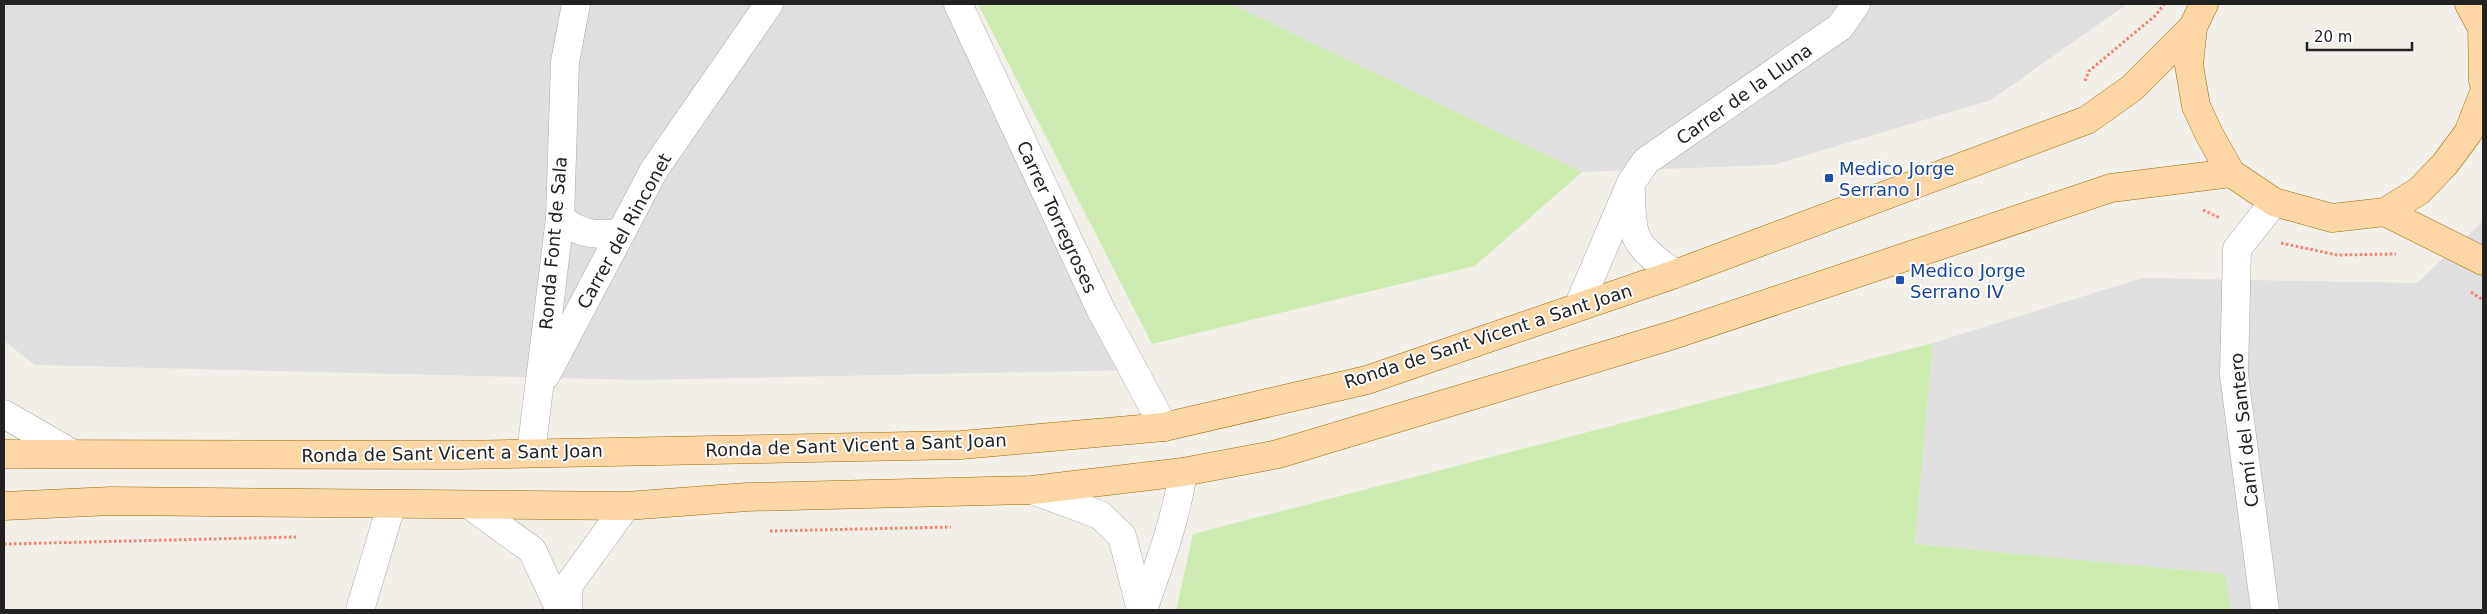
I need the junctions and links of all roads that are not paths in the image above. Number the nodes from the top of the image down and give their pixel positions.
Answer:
1 (576, 4) edge
2 (769, 4) edge
3 (958, 4) edge
4 (1856, 4) edge
5 (2469, 4) edge
6 (2198, 16) edge
7 (2483, 81) edge
8 (2483, 95) edge
9 (2231, 173) junction
10 (1631, 183) junction
11 (2274, 202) junction
12 (2385, 212) junction
13 (560, 218) junction
14 (621, 233) junction
15 (2483, 261) edge
16 (1675, 274) junction
17 (1578, 308) junction
18 (538, 390) junction
19 (4, 414) edge
20 (1164, 427) junction
21 (531, 453) junction
22 (4, 454) edge
23 (74, 454) junction
24 (1183, 472) junction
25 (1032, 490) junction
26 (4, 506) edge
27 (391, 506) junction
28 (471, 506) junction
29 (626, 506) junction
30 (360, 610) edge
31 (560, 610) edge
32 (568, 610) edge
33 (1142, 610) edge
34 (2265, 610) edge

1 - 13 street, Ronda Font de Sala
2 - 14 street, Carrer del Rinconet
3 - 20 street, Carrer Torregroses
4 - 10 street, Carrer de la Lluna
5 - 7 main road
6 - 9 main road
6 - 16 main road, Ronda de Sant Vicent a Sant Joan
8 - 12 main road
9 - 11 main road
9 - 24 main road
10 - 16 street
10 - 17 street, Carrer de la Lluna
11 - 12 main road
11 - 34 street, Camí del Santero
12 - 15 main road
13 - 14 street
13 - 18 street, Ronda Font de Sala
14 - 18 street, Carrer del Rinconet
16 - 17 main road, Ronda de Sant Vicent a Sant Joan
17 - 20 main road, Ronda de Sant Vicent a Sant Joan
18 - 21 street, Ronda Font de Sala
19 - 23 street
20 - 21 main road, Ronda de Sant Vicent a Sant Joan
21 - 23 main road, Ronda de Sant Vicent a Sant Joan
22 - 23 main road, Ronda de Sant Vicent a Sant Joan
24 - 25 main road
24 - 33 street
25 - 29 main road
25 - 33 street
26 - 27 main road
27 - 28 main road
27 - 30 street
28 - 29 main road
28 - 31 street
29 - 32 street

